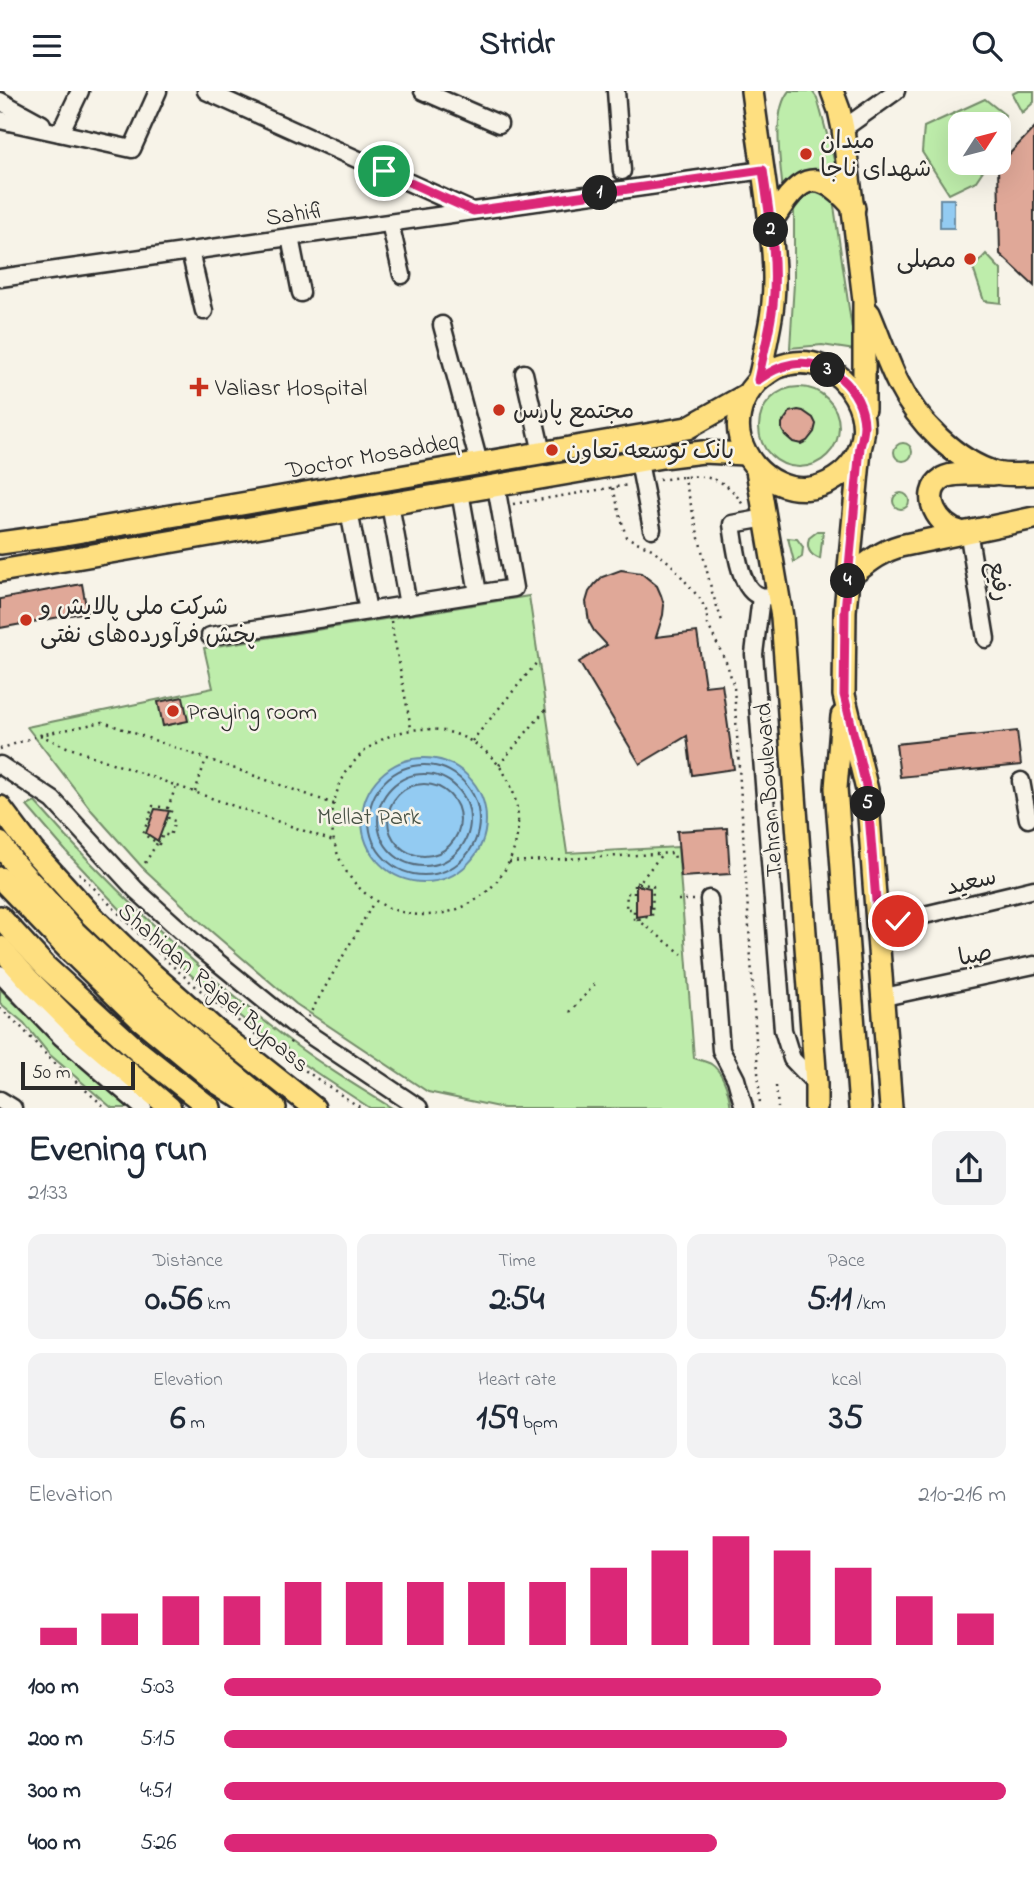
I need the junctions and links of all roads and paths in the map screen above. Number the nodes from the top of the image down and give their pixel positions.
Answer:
1 (79, 91) edge
2 (158, 91) edge
3 (206, 91) edge
4 (423, 91) edge
5 (616, 91) edge
6 (752, 91) edge
7 (832, 91) edge
8 (896, 91) edge
9 (7, 99) edge
10 (0, 120) edge
11 (499, 124) dead end
12 (843, 129) junction
13 (60, 134) junction
14 (763, 170) junction
15 (622, 171) dead end
16 (853, 208) junction
17 (473, 211) junction
18 (390, 223) junction
19 (770, 223) junction
20 (290, 237) junction
21 (190, 251) junction
22 (402, 275) dead end
23 (0, 278) edge
24 (301, 293) dead end
25 (864, 300) junction
26 (204, 311) dead end
27 (442, 325) dead end
28 (524, 373) dead end
29 (752, 387) junction
30 (687, 428) junction
31 (862, 436) junction
32 (542, 453) junction
33 (693, 454) junction
34 (639, 462) junction
35 (751, 462) junction
36 (479, 463) junction
37 (999, 474) junction
38 (1034, 474) edge
39 (684, 476) dead end
40 (496, 486) junction
41 (613, 488) dead end
42 (460, 492) junction
43 (390, 504) junction
44 (349, 511) junction
45 (766, 518) junction
46 (1034, 518) edge
47 (652, 529) dead end
48 (965, 531) junction
49 (0, 543) edge
50 (0, 571) edge
51 (848, 578) junction
52 (478, 593) junction
53 (769, 596) junction
54 (408, 605) junction
55 (368, 611) junction
56 (390, 618) dead end
57 (723, 624) dead end
58 (209, 636) dead end
59 (986, 639) dead end
60 (538, 661) dead end
61 (844, 695) junction
62 (546, 709) dead end
63 (412, 729) junction
64 (40, 735) junction
65 (472, 741) junction
66 (0, 749) edge
67 (206, 759) junction
68 (0, 765) edge
69 (499, 765) junction
70 (1021, 781) dead end
71 (176, 785) junction
72 (195, 792) junction
73 (1029, 797) edge
74 (334, 804) junction
75 (0, 807) edge
76 (168, 808) junction
77 (1028, 819) dead end
78 (334, 842) junction
79 (0, 843) edge
80 (157, 843) junction
81 (662, 854) junction
82 (675, 859) dead end
83 (145, 863) dead end
84 (509, 863) junction
85 (75, 869) dead end
86 (0, 878) edge
87 (639, 883) junction
88 (1034, 889) edge
89 (709, 899) dead end
90 (375, 900) junction
91 (0, 917) edge
92 (637, 919) junction
93 (878, 926) junction
94 (0, 947) edge
95 (682, 954) dead end
96 (1034, 965) edge
97 (0, 974) edge
98 (596, 984) dead end
99 (884, 997) junction
100 (0, 1008) edge
101 (570, 1012) dead end
102 (300, 1028) junction
103 (282, 1055) junction
104 (816, 1084) junction
105 (776, 1086) dead end
106 (0, 1100) edge
107 (13, 1108) edge
108 (106, 1108) edge
109 (143, 1108) edge
110 (170, 1108) edge
111 (210, 1108) edge
112 (257, 1108) edge
113 (275, 1108) edge
114 (314, 1108) edge
115 (361, 1108) edge
116 (419, 1108) edge
117 (744, 1108) edge
118 (761, 1108) edge
119 (778, 1108) edge
120 (817, 1108) edge
121 (860, 1108) edge
122 (891, 1108) edge

1 - 13 street
2 - 13 street
3 - 17 street
4 - 11 street
5 - 15 street
6 - 14 main road
7 - 12 main road
8 - 12 street
9 - 13 street
10 - 13 street
12 - 16 main road
14 - 17 street, Sahifi
14 - 19 main road
16 - 19 main road
16 - 25 main road
17 - 18 street, Sahifi
18 - 20 street, Sahifi
18 - 22 street
19 - 29 main road
20 - 21 street, Sahifi
20 - 24 street
21 - 23 street, Sahifi
21 - 26 street
25 - 31 main road
25 - 37 main road
27 - 36 street
28 - 32 street
29 - 30 main road, Doctor Mosaddeq
29 - 31 main road
29 - 35 main road
30 - 32 main road, Doctor Mosaddeq
30 - 33 main road
31 - 35 main road
31 - 51 main road
32 - 36 main road, Doctor Mosaddeq
33 - 34 main road, Doctor Mosaddeq
33 - 35 main road, Doctor Mosaddeq
34 - 40 main road, Doctor Mosaddeq
34 - 47 street
35 - 45 main road, Tehran Boulevard
36 - 49 main road, Doctor Mosaddeq
37 - 38 main road
37 - 48 main road
39 - 57 path
40 - 42 main road, Doctor Mosaddeq
40 - 52 street
41 - 118 path
42 - 43 main road, Doctor Mosaddeq
42 - 52 street
43 - 44 main road, Doctor Mosaddeq
43 - 54 street
44 - 50 main road, Doctor Mosaddeq
44 - 55 street
45 - 53 main road, Tehran Boulevard
45 - 53 street
46 - 48 main road
48 - 51 main road
48 - 59 street, رفیع
51 - 61 main road
52 - 54 street
53 - 104 main road, Tehran Boulevard
53 - 104 street
54 - 55 street
55 - 58 street
56 - 63 path
60 - 65 path
61 - 93 main road
61 - 121 main road
62 - 69 path
63 - 65 path
63 - 74 path
64 - 66 path
64 - 67 path
64 - 71 path
65 - 69 path
67 - 72 path
67 - 74 path
68 - 102 street
69 - 84 path
70 - 73 street
71 - 72 path
71 - 76 path
72 - 78 path
73 - 77 street
74 - 78 path
75 - 114 main road, Shahidan Rajaei Bypass
76 - 80 path
76 - 80 path
78 - 90 path
79 - 113 main road
80 - 83 path
81 - 82 path
81 - 84 path
81 - 87 path
84 - 90 path
85 - 103 path
86 - 112 main road
87 - 92 path
87 - 92 path
88 - 93 street, سعید
89 - 117 street
90 - 102 path
91 - 111 main road
92 - 95 path
93 - 99 main road
94 - 110 main road
96 - 99 street, صبا
97 - 109 street
98 - 101 path
99 - 122 main road
100 - 108 path
102 - 103 path
102 - 116 street
103 - 115 path
104 - 120 main road, Tehran Boulevard
105 - 119 path
106 - 107 street

